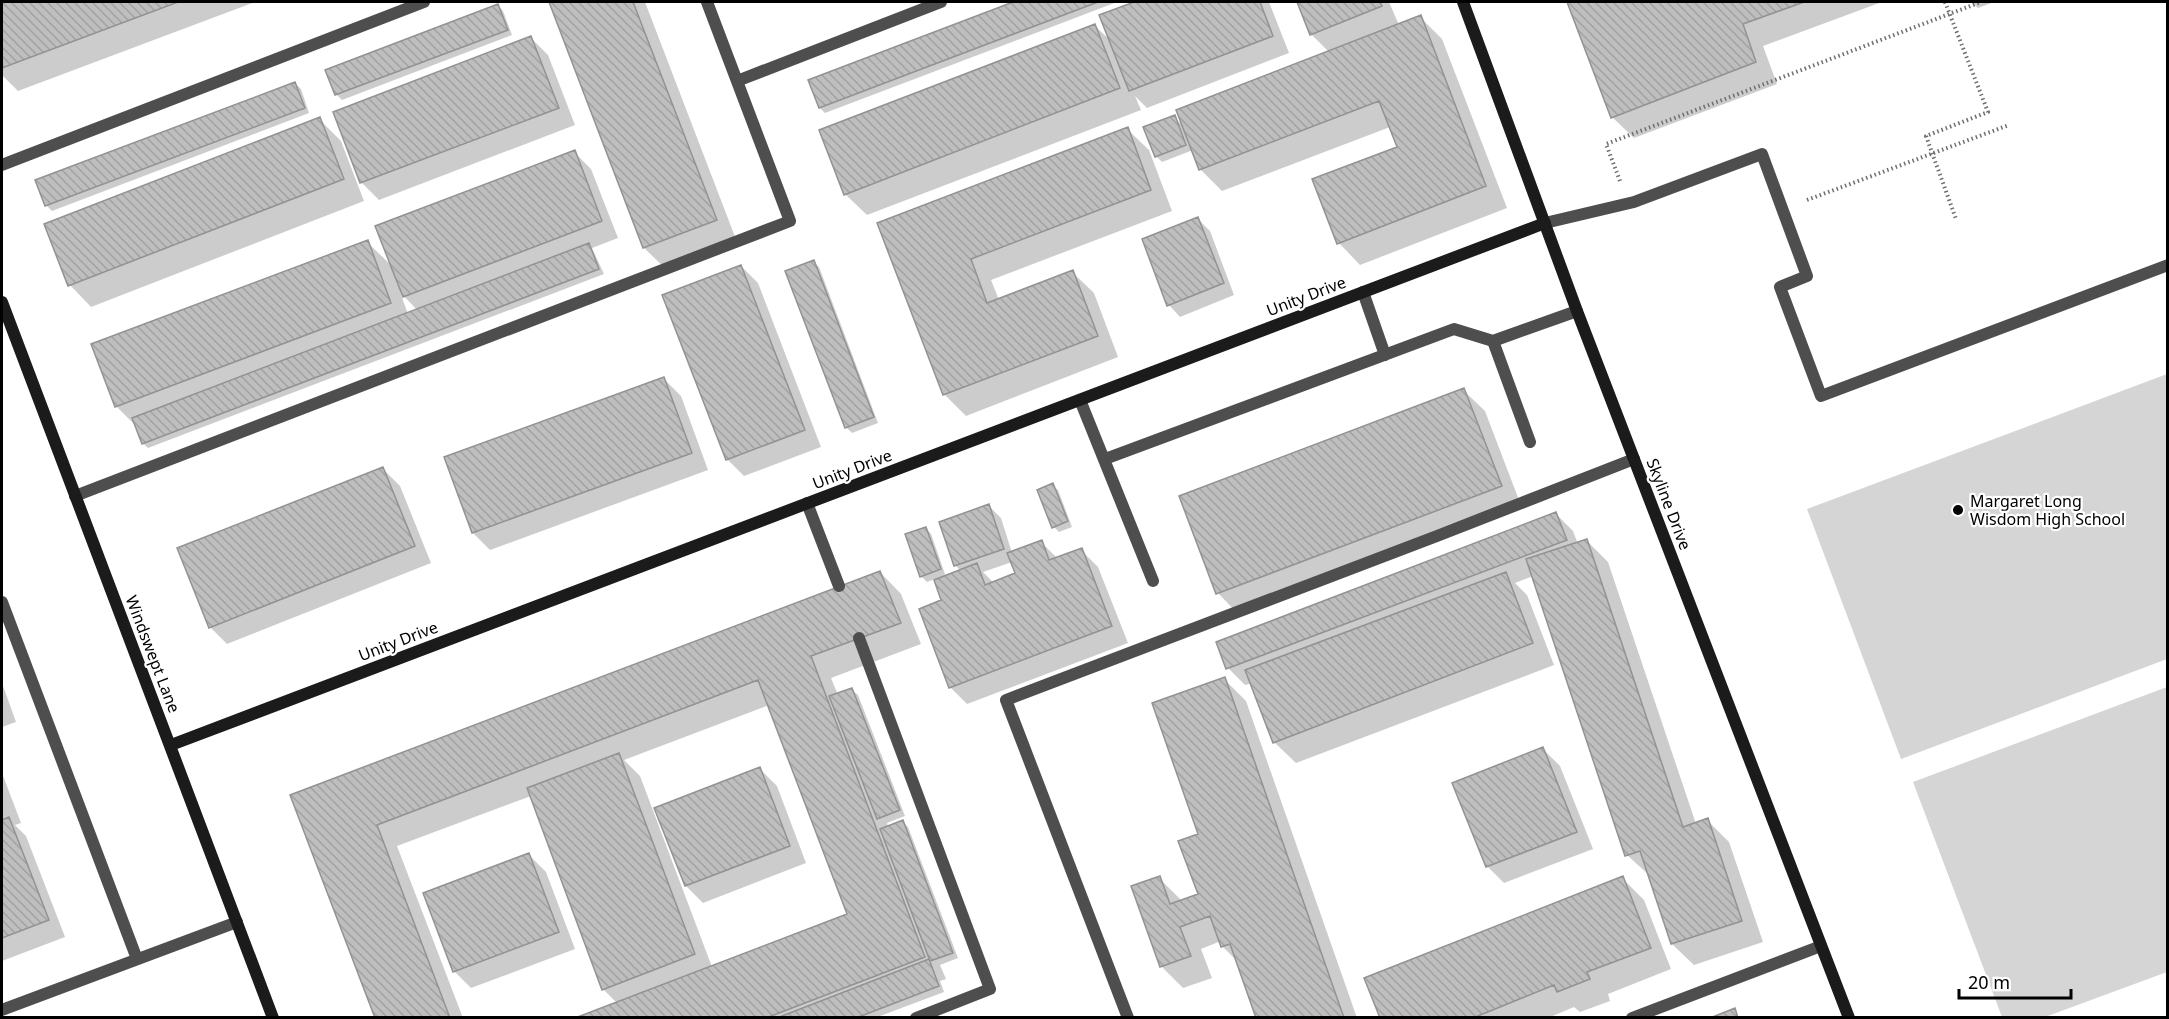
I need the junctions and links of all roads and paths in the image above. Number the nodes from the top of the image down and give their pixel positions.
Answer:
1 (424, 2) edge
2 (707, 2) edge
3 (941, 2) edge
4 (1463, 2) edge
5 (1945, 2) edge
6 (1981, 2) edge
7 (1950, 13) junction
8 (737, 81) junction
9 (2009, 125) dead end
10 (1932, 153) junction
11 (2, 165) edge
12 (1629, 203) junction
13 (1783, 209) junction
14 (1956, 219) dead end
15 (1545, 223) junction
16 (2168, 265) edge
17 (1363, 292) junction
18 (2, 302) edge
19 (1577, 311) junction
20 (1493, 341) junction
21 (1384, 355) junction
22 (1080, 400) junction
23 (1530, 442) dead end
24 (1105, 459) junction
25 (1634, 459) junction
26 (75, 495) junction
27 (807, 503) junction
28 (1153, 581) dead end
29 (839, 586) dead end
30 (2, 602) edge
31 (859, 638) dead end
32 (171, 745) junction
33 (237, 922) junction
34 (1821, 946) junction
35 (137, 959) junction
36 (2, 1010) edge
37 (273, 1017) edge
38 (916, 1017) edge
39 (1128, 1017) edge
40 (1632, 1017) edge
41 (1849, 1017) edge

1 - 11 lane
2 - 8 lane
3 - 8 lane
4 - 15 street, Skyline Drive
5 - 7 path
6 - 7 path
7 - 10 path
7 - 12 path
8 - 26 lane
9 - 10 path
10 - 13 path
10 - 14 path
12 - 13 lane
12 - 15 lane
13 - 16 lane
15 - 17 street, Unity Drive
15 - 19 street, Skyline Drive
17 - 21 lane
17 - 22 street, Unity Drive
18 - 26 street, Windswept Lane
19 - 20 lane
19 - 25 street, Skyline Drive
20 - 21 lane
20 - 23 lane
21 - 24 lane
22 - 24 lane
22 - 27 street, Unity Drive
24 - 28 lane
25 - 34 street, Skyline Drive
25 - 39 lane
26 - 32 street, Windswept Lane
27 - 29 lane
27 - 32 street, Unity Drive
30 - 35 lane
31 - 38 lane
32 - 33 street, Windswept Lane
33 - 35 lane
33 - 37 street, Windswept Lane
34 - 40 lane
34 - 41 street, Skyline Drive
35 - 36 lane

